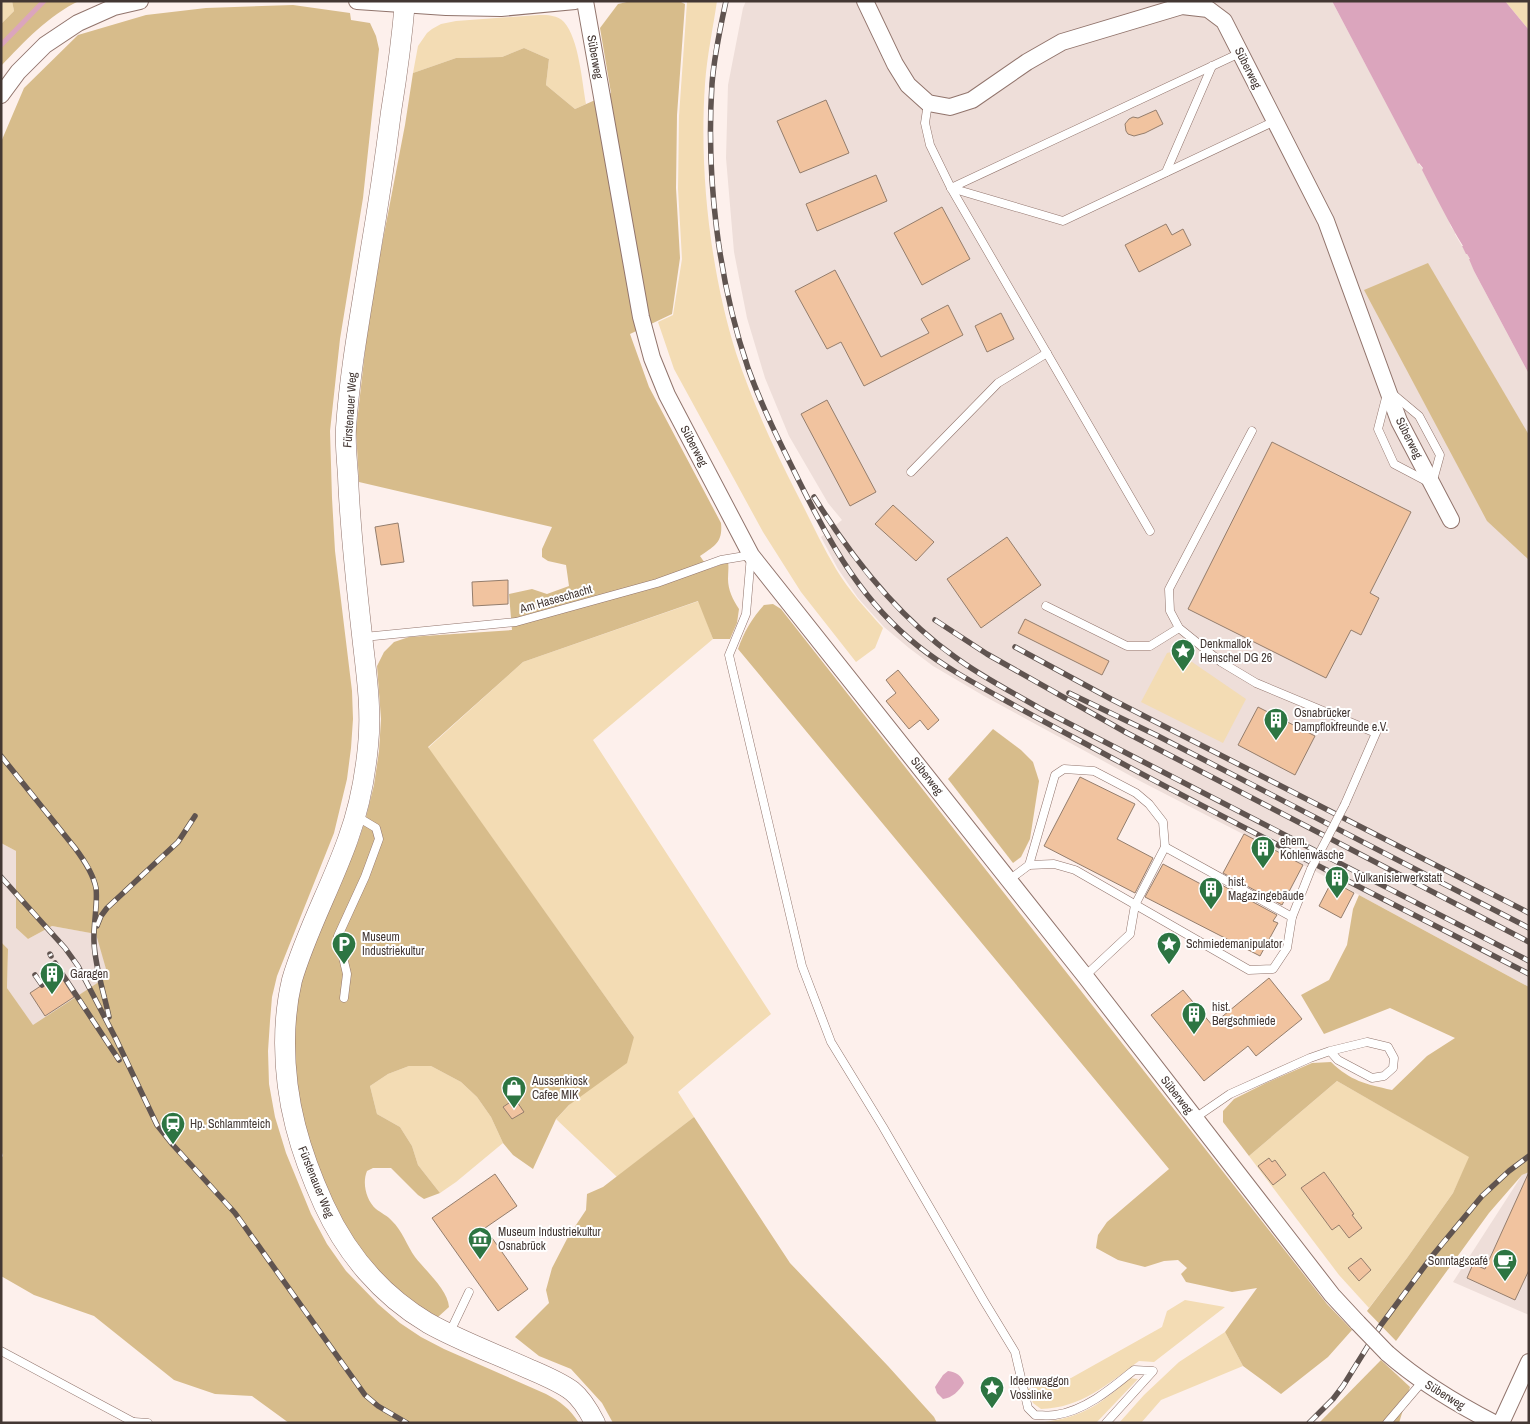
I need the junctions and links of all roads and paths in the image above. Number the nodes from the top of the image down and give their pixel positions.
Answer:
1 (140, 1) edge
2 (357, 1) edge
3 (575, 1) edge
4 (585, 1) edge
5 (865, 1) edge
6 (405, 3) edge
7 (1240, 53) junction
8 (1212, 66) junction
9 (1, 95) edge
10 (928, 103) junction
11 (1275, 121) junction
12 (1166, 172) junction
13 (951, 188) junction
14 (1047, 353) junction
15 (1388, 390) junction
16 (1252, 431) dead end
17 (911, 472) dead end
18 (1432, 484) junction
19 (1451, 520) dead end
20 (1150, 531) dead end
21 (751, 555) junction
22 (1046, 606) dead end
23 (1179, 628) junction
24 (362, 638) junction
25 (356, 816) junction
26 (1166, 847) junction
27 (1029, 865) junction
28 (1009, 880) junction
29 (1135, 905) junction
30 (1292, 917) junction
31 (1085, 976) junction
32 (344, 998) dead end
33 (1330, 1051) junction
34 (1195, 1118) junction
35 (469, 1292) dead end
36 (449, 1334) junction
37 (1, 1351) edge
38 (1529, 1362) edge
39 (1422, 1382) junction
40 (134, 1422) edge
41 (148, 1423) edge
42 (595, 1423) edge
43 (1106, 1423) edge
44 (1387, 1423) edge
45 (1494, 1423) edge
46 (1501, 1423) edge

1 - 9 street
2 - 6 street
3 - 6 street
4 - 21 street, Süberweg
5 - 10 street
6 - 24 street, Fürstenauer Weg
7 - 8 lane
7 - 10 street, Süberweg
7 - 11 street, Süberweg
8 - 12 lane
8 - 13 lane
10 - 13 lane
11 - 12 lane
11 - 15 street, Süberweg
12 - 13 lane
13 - 14 lane
14 - 17 lane
14 - 20 lane
15 - 18 street, Süberweg
15 - 18 lane
16 - 23 lane
18 - 19 street, Süberweg
21 - 24 lane, Am Haseschacht
21 - 28 street, Süberweg
21 - 43 lane
22 - 23 lane
23 - 30 lane, bridge
24 - 25 street, Fürstenauer Weg
25 - 32 lane
25 - 36 street, Fürstenauer Weg
26 - 27 lane
26 - 29 lane
26 - 30 lane
27 - 28 lane
27 - 29 lane
28 - 31 street, Süberweg
29 - 30 lane
29 - 31 lane
31 - 34 street, Süberweg
33 - 33 lane
33 - 34 lane
34 - 39 street, Süberweg, bridge
35 - 36 lane
36 - 42 street, Fürstenauer Weg
37 - 40 lane
38 - 46 street
39 - 44 lane
39 - 45 street, Süberweg
40 - 41 lane

